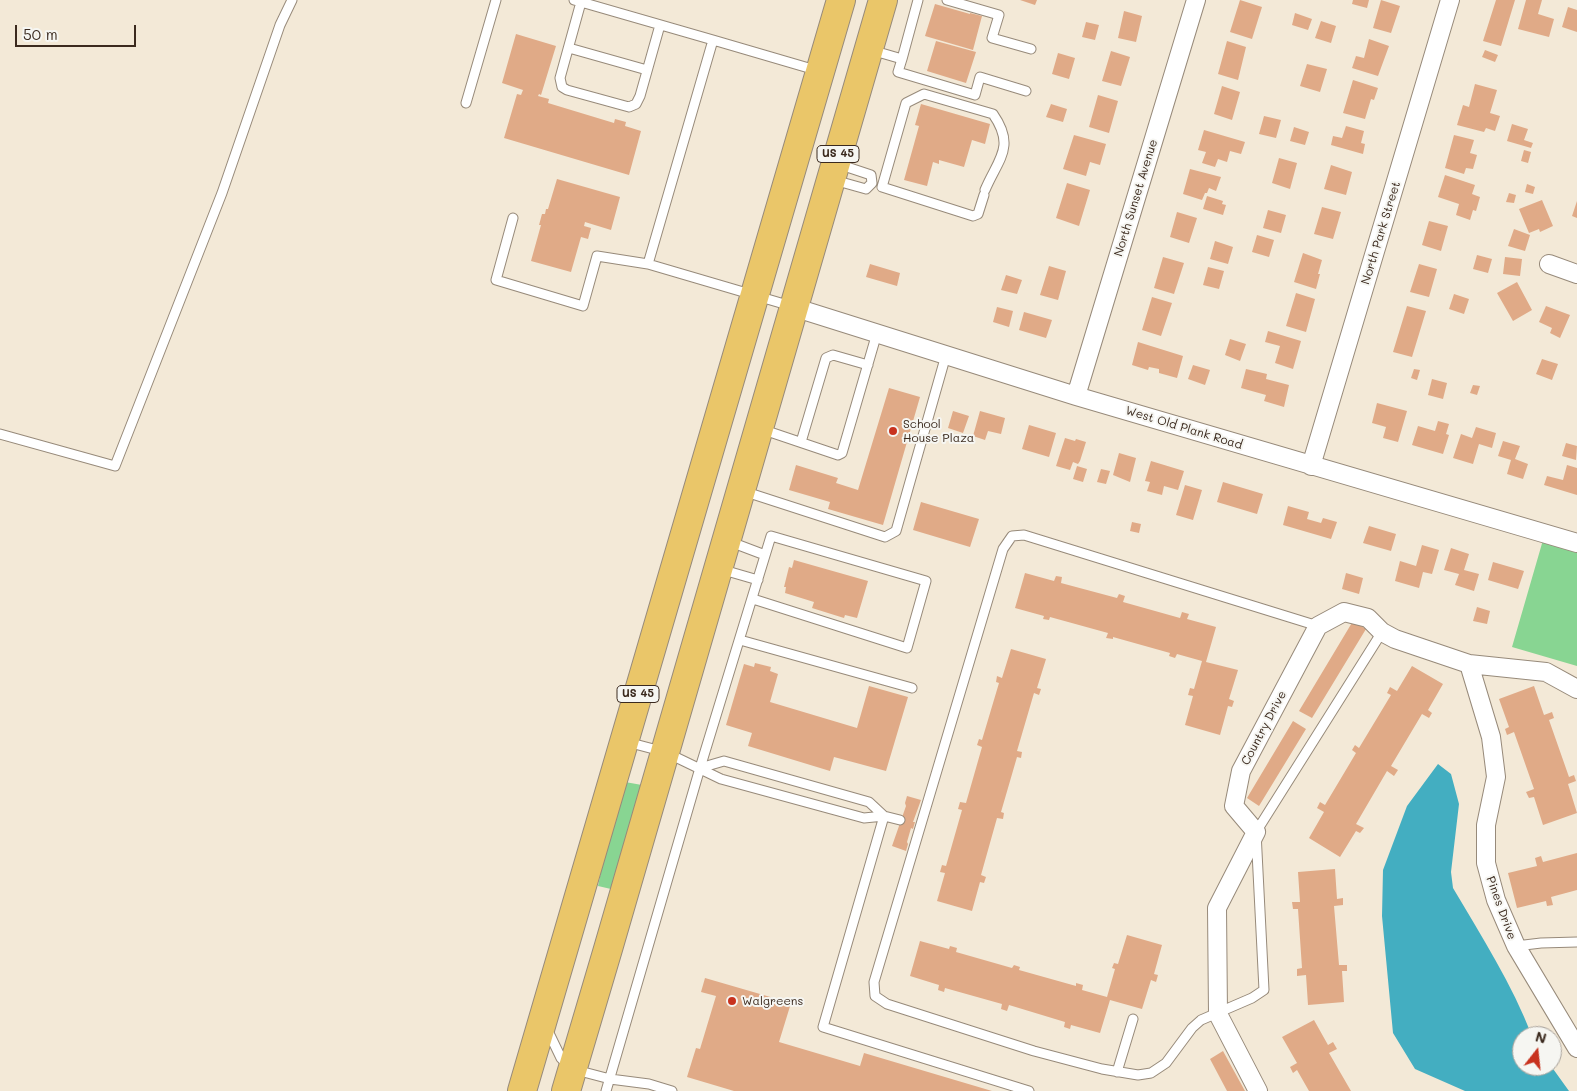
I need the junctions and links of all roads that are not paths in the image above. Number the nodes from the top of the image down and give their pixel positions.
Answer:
1 (292, 0) edge
2 (496, 0) edge
3 (841, 0) edge
4 (883, 0) edge
5 (918, 0) edge
6 (947, 0) edge
7 (1196, 0) edge
8 (1450, 0) edge
9 (578, 1) edge
10 (660, 25) junction
11 (830, 37) junction
12 (713, 40) junction
13 (569, 48) junction
14 (869, 49) junction
15 (1031, 49) dead end
16 (902, 59) junction
17 (647, 70) junction
18 (820, 71) junction
19 (1026, 91) dead end
20 (466, 103) dead end
21 (834, 174) junction
22 (872, 184) junction
23 (882, 187) junction
24 (513, 218) dead end
25 (648, 264) junction
26 (1549, 264) dead end
27 (1577, 274) edge
28 (754, 296) junction
29 (793, 307) junction
30 (877, 334) junction
31 (946, 355) junction
32 (868, 365) junction
33 (1076, 396) junction
34 (758, 428) junction
35 (0, 434) edge
36 (801, 442) junction
37 (1311, 466) junction
38 (740, 490) junction
39 (726, 540) junction
40 (1577, 543) edge
41 (766, 555) junction
42 (718, 568) junction
43 (758, 580) junction
44 (753, 599) junction
45 (1318, 626) junction
46 (1382, 632) junction
47 (740, 640) junction
48 (1469, 664) junction
49 (912, 688) dead end
50 (1577, 689) edge
51 (624, 742) junction
52 (665, 752) junction
53 (700, 768) junction
54 (803, 784) junction
55 (798, 800) junction
56 (884, 816) junction
57 (900, 820) dead end
58 (1256, 832) junction
59 (1577, 942) edge
60 (1516, 946) junction
61 (1218, 1014) junction
62 (543, 1019) junction
63 (1133, 1019) dead end
64 (1577, 1048) edge
65 (1117, 1072) junction
66 (610, 1079) junction
67 (569, 1080) edge
68 (522, 1091) edge
69 (606, 1091) edge
70 (672, 1091) edge
71 (1029, 1091) edge
72 (1258, 1091) edge

1 - 35 lane
2 - 20 lane
3 - 11 main road, US 45
4 - 14 main road, US 45
5 - 16 lane
6 - 15 lane
7 - 33 street, North Sunset Avenue
8 - 37 street, North Park Street
9 - 10 lane
9 - 13 lane
10 - 12 lane
10 - 17 lane
11 - 14 main road
11 - 18 main road, US 45
12 - 18 lane
12 - 25 lane
13 - 17 lane
13 - 17 lane
14 - 16 lane
14 - 21 main road, US 45
16 - 19 lane
18 - 28 main road, US 45
21 - 22 lane
21 - 22 lane
21 - 29 main road, US 45
22 - 23 lane
23 - 23 lane
24 - 25 lane
25 - 28 lane
26 - 27 street
28 - 29 lane
28 - 51 main road, US 45
29 - 30 street, West Old Plank Road
29 - 34 main road, US 45
30 - 31 street, West Old Plank Road
30 - 32 lane
31 - 33 street, West Old Plank Road
31 - 38 lane
32 - 36 lane
32 - 36 lane
33 - 37 street, West Old Plank Road
34 - 36 lane
34 - 38 main road, US 45
37 - 40 street, West Old Plank Road
38 - 39 main road, US 45
39 - 41 lane
39 - 42 main road, US 45
41 - 43 lane
41 - 44 lane
42 - 43 lane
42 - 52 main road, US 45
43 - 44 lane
44 - 47 lane
45 - 46 street
45 - 58 street, Country Drive
45 - 65 lane
46 - 48 street
46 - 58 lane
47 - 49 lane
47 - 53 lane
48 - 50 street
48 - 60 street, Pines Drive
51 - 52 lane
51 - 62 main road, US 45
52 - 53 lane
52 - 67 main road, US 45
53 - 54 lane
53 - 55 lane
53 - 66 lane
54 - 55 lane
54 - 56 lane
55 - 56 lane
56 - 57 lane
56 - 71 lane
58 - 61 street
58 - 61 lane
59 - 60 lane
60 - 64 street, Pines Drive
61 - 65 lane
61 - 72 street
62 - 67 lane
62 - 68 main road, US 45
63 - 65 lane
66 - 67 lane
66 - 69 lane
66 - 70 lane

